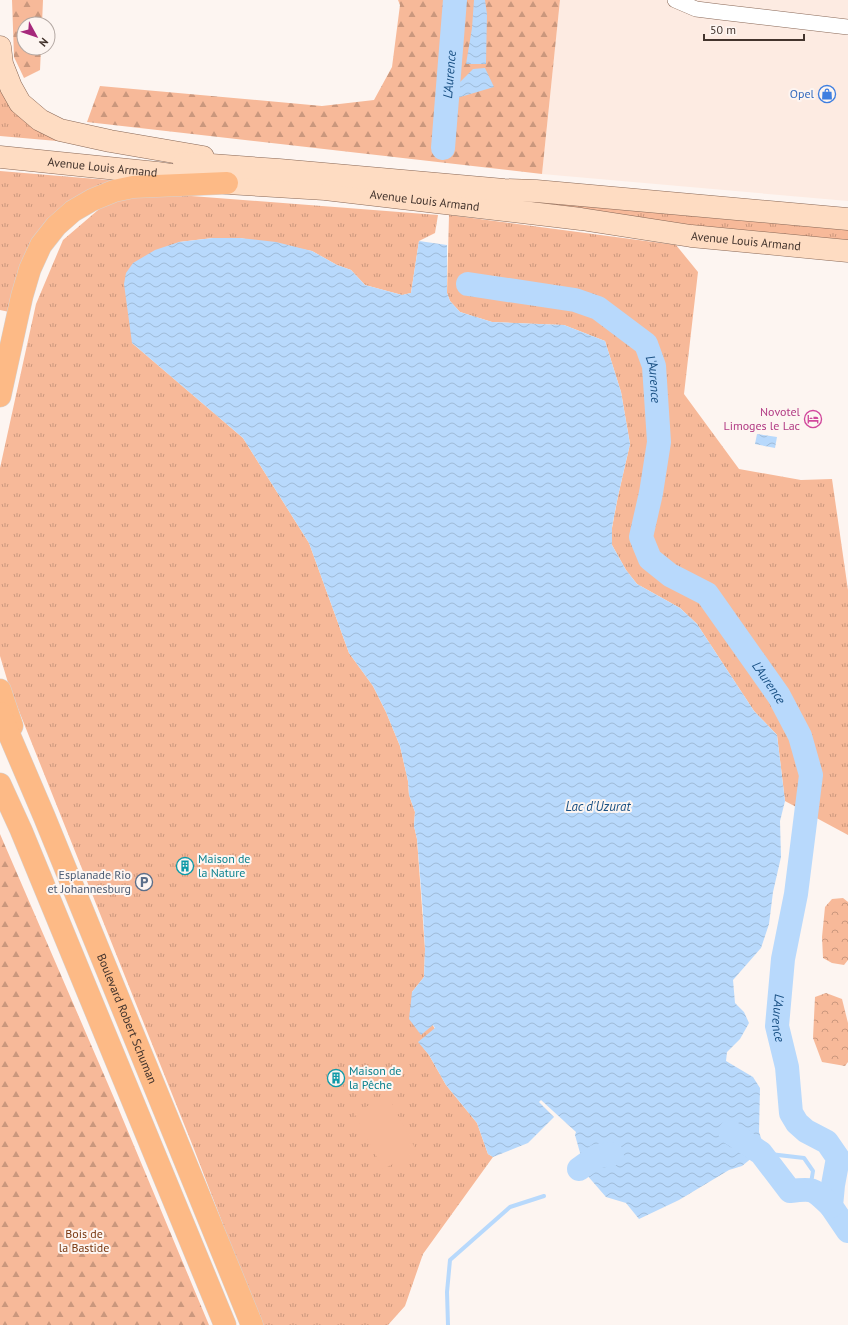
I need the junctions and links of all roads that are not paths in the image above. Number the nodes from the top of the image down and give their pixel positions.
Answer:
1 (675, 0) edge
2 (848, 27) edge
3 (0, 47) edge
4 (0, 145) edge
5 (0, 157) edge
6 (279, 170) junction
7 (227, 183) junction
8 (848, 211) edge
9 (821, 217) junction
10 (848, 219) edge
11 (848, 250) edge
12 (0, 396) edge
13 (0, 690) edge
14 (0, 713) edge
15 (0, 784) edge
16 (44, 816) junction
17 (225, 1325) edge
18 (252, 1325) edge

1 - 2 street
3 - 6 main road
4 - 6 main road, Avenue Louis Armand
5 - 7 main road, Avenue Louis Armand
6 - 9 main road, Avenue Louis Armand
7 - 11 main road, Avenue Louis Armand
7 - 12 main road
8 - 9 street
9 - 10 main road, Avenue Louis Armand
13 - 16 main road
14 - 16 main road, Boulevard Robert Schuman
15 - 17 main road
16 - 18 main road, Boulevard Robert Schuman

